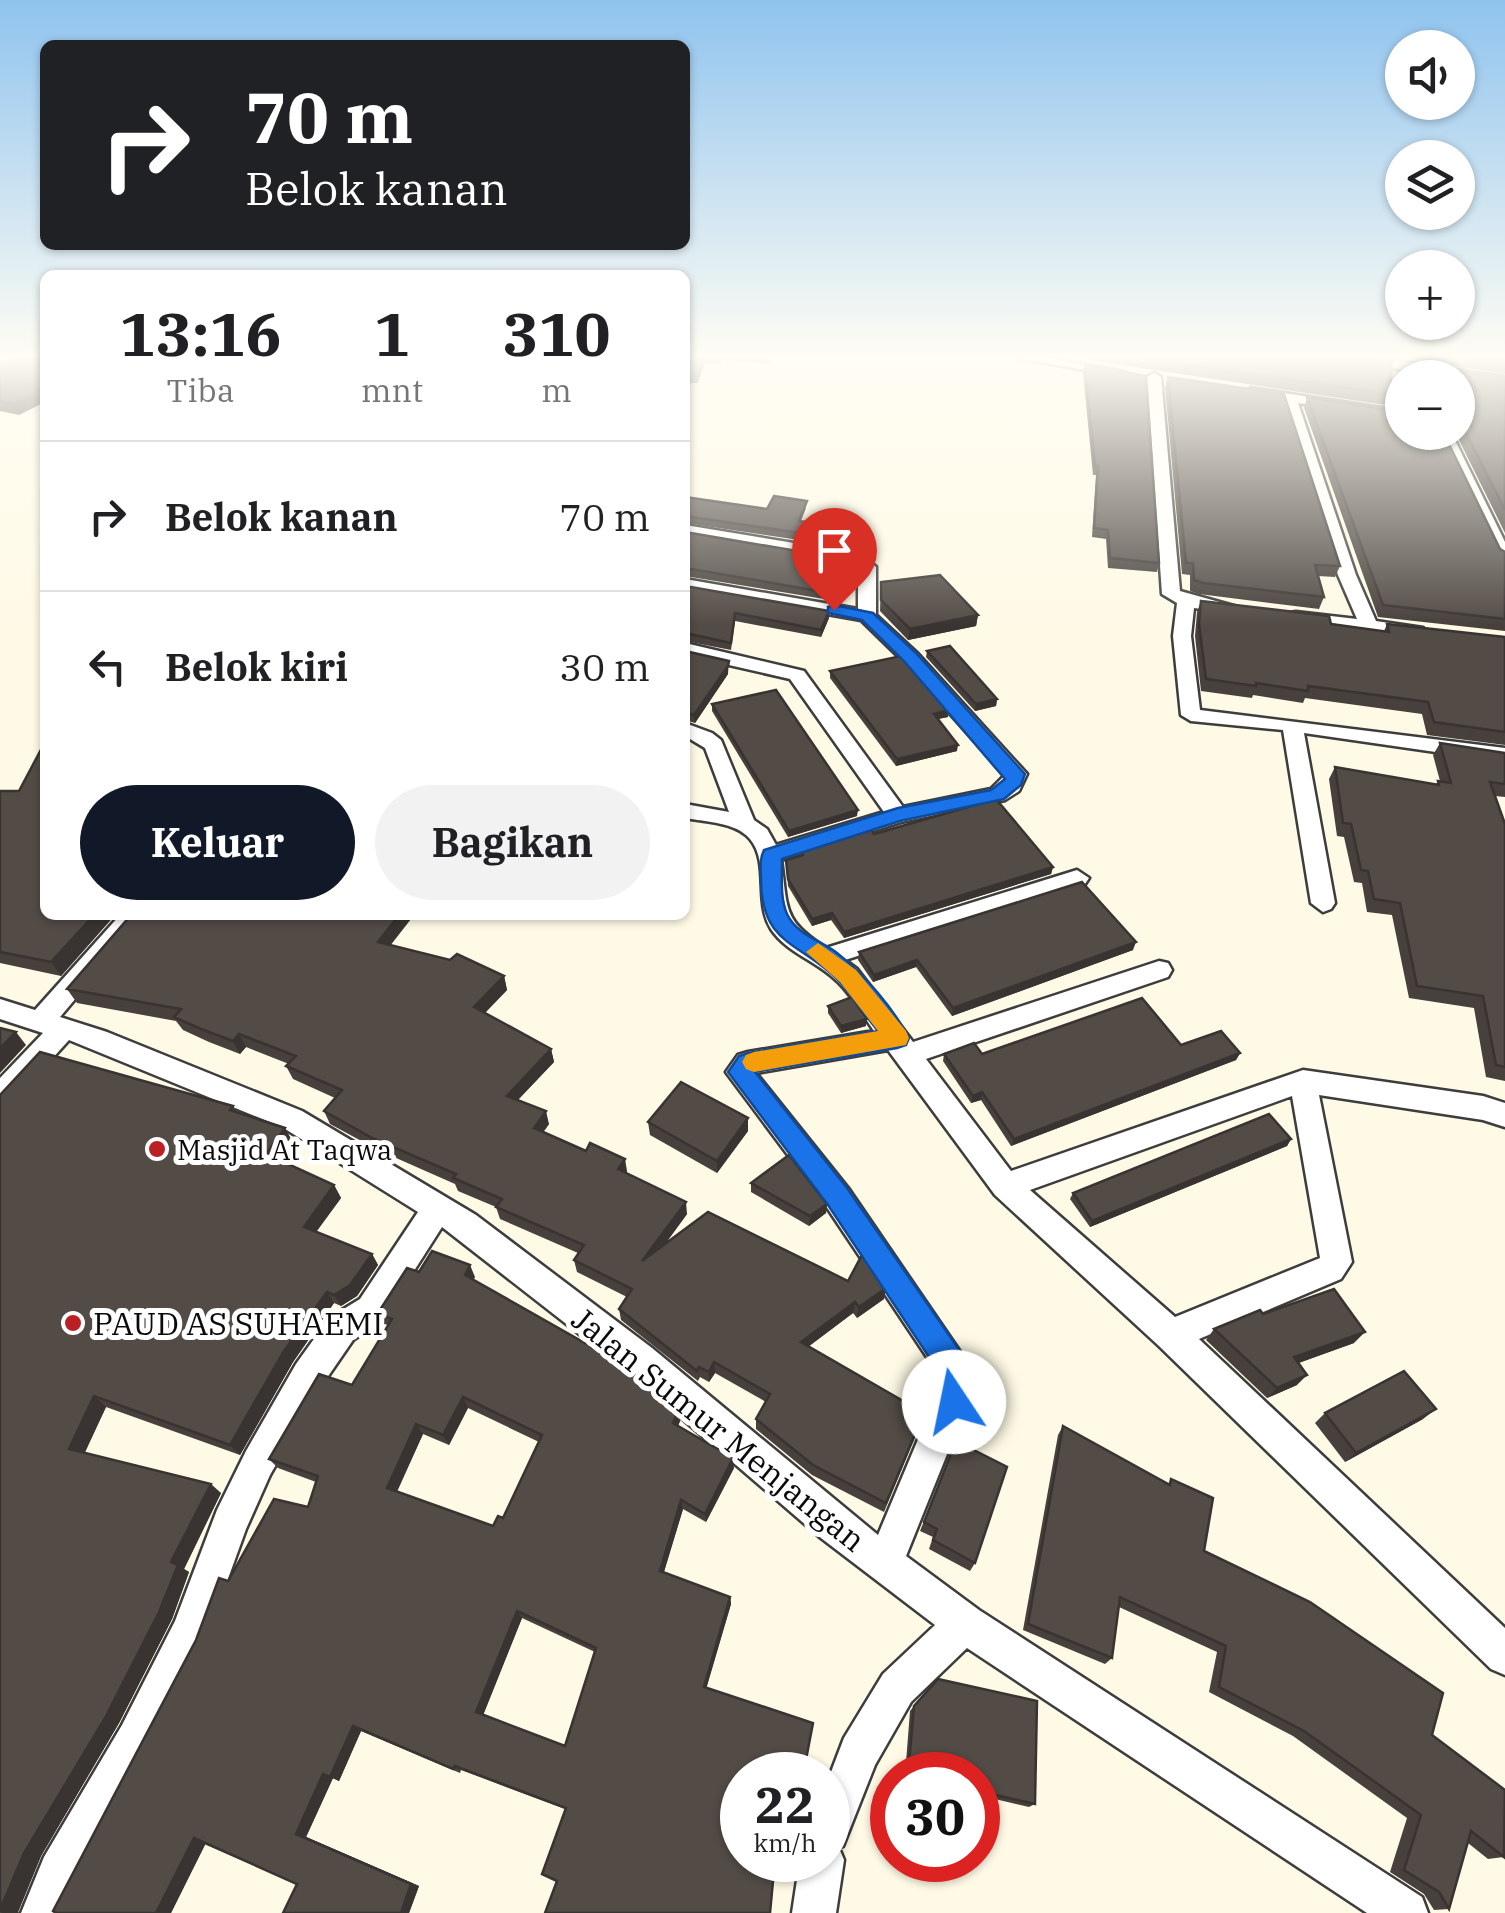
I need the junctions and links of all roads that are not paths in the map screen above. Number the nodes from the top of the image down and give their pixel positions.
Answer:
1 (1160, 447) edge
2 (1305, 447) edge
3 (1453, 450) edge
4 (763, 519) edge
5 (690, 531) edge
6 (750, 539) junction
7 (1505, 559) edge
8 (690, 585) edge
9 (1186, 602) junction
10 (867, 616) junction
11 (1369, 626) junction
12 (1427, 633) edge
13 (690, 650) edge
14 (1292, 726) junction
15 (690, 731) edge
16 (1505, 755) edge
17 (690, 812) edge
18 (898, 815) junction
19 (744, 822) junction
20 (771, 855) junction
21 (1077, 878) dead end
22 (1323, 903) dead end
23 (130, 920) edge
24 (826, 957) junction
25 (1158, 970) dead end
26 (0, 1009) edge
27 (52, 1025) junction
28 (903, 1046) junction
29 (1304, 1081) junction
30 (0, 1097) edge
31 (1505, 1115) edge
32 (1005, 1186) junction
33 (438, 1208) junction
34 (1171, 1334) junction
35 (884, 1563) junction
36 (965, 1624) junction
37 (1505, 1655) edge
38 (850, 1775) edge
39 (819, 1882) edge
40 (45, 1912) edge
41 (814, 1913) edge
42 (1406, 1913) edge

1 - 9 street
2 - 11 street
3 - 7 street
4 - 6 street
5 - 6 street
6 - 10 street
8 - 10 street
9 - 11 street
9 - 14 street
10 - 18 street
11 - 12 street
13 - 18 street
14 - 16 street
14 - 22 street
15 - 19 street
17 - 19 street
18 - 20 street
19 - 20 street
20 - 24 street
21 - 24 street
23 - 27 street
24 - 28 street
25 - 28 street
26 - 27 street, Jalan Sumur Menjangan
27 - 30 street
27 - 33 street, Jalan Sumur Menjangan
28 - 32 street
28 - 35 street
29 - 31 street
29 - 32 street
29 - 34 street
32 - 34 street
33 - 35 street, Jalan Sumur Menjangan
33 - 40 street
34 - 37 street
35 - 36 street, Jalan Sumur Menjangan
36 - 38 street
36 - 42 street, Jalan Sumur Menjangan
39 - 41 street

